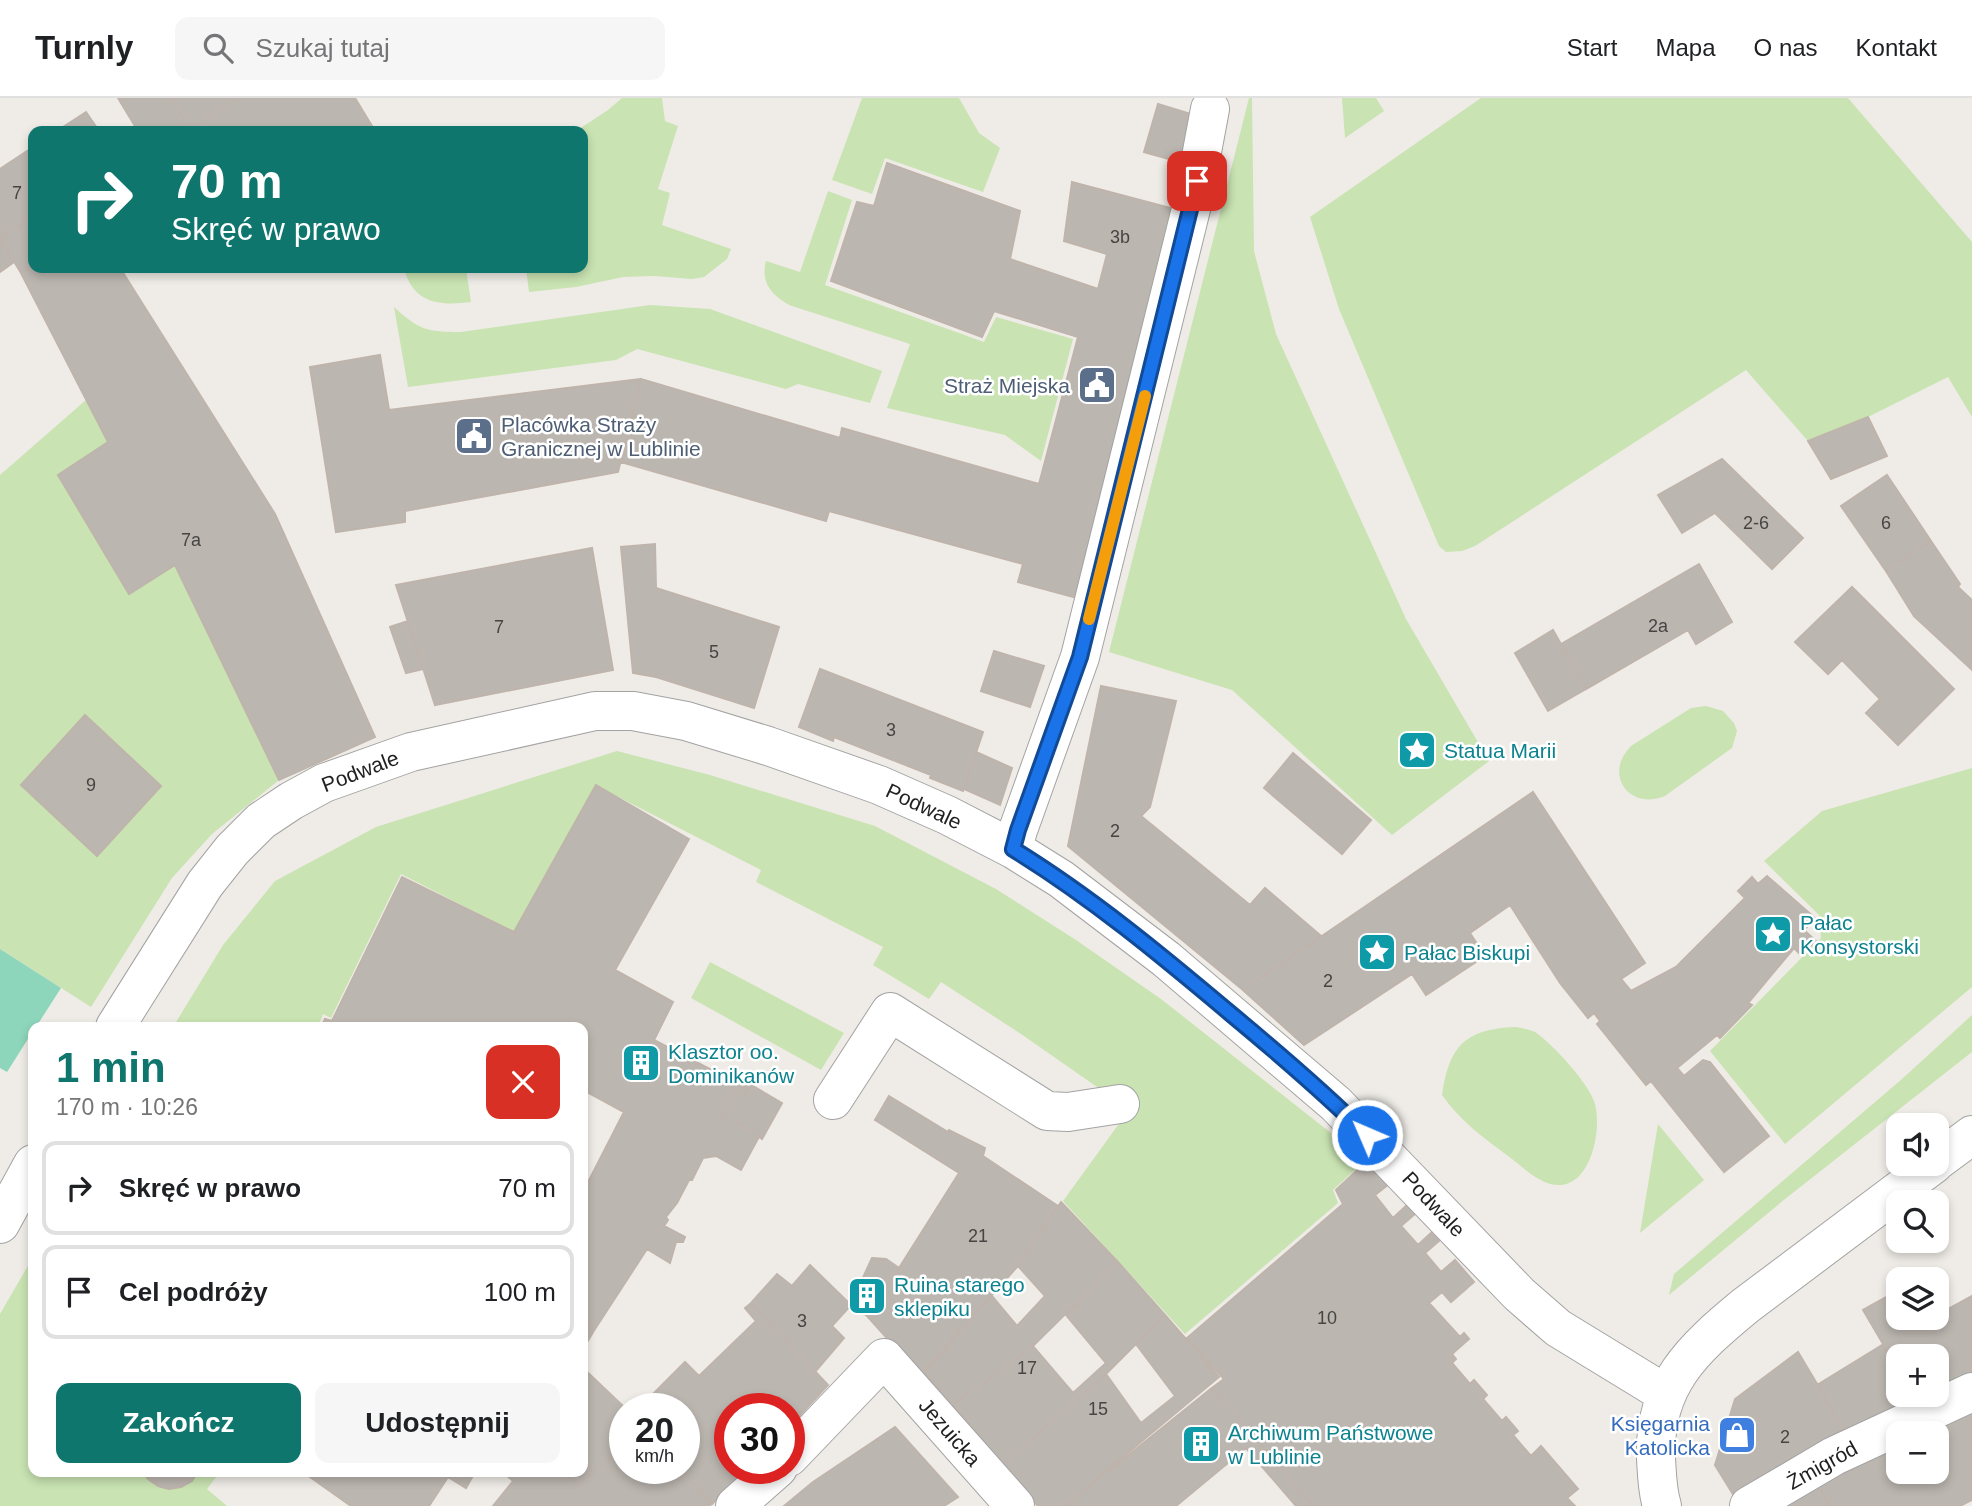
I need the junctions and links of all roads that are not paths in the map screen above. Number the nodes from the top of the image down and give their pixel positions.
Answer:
1 (1210, 109) dead end
2 (1013, 849) junction
3 (119, 1022) edge
4 (833, 1100) dead end
5 (1120, 1104) dead end
6 (1972, 1135) edge
7 (1949, 1153) edge
8 (28, 1173) edge
9 (1919, 1176) edge
10 (0, 1224) edge
11 (1972, 1392) edge
12 (1665, 1394) junction
13 (805, 1440) edge
14 (760, 1484) edge
15 (735, 1506) edge
16 (1015, 1506) edge
17 (1662, 1506) edge
18 (1749, 1506) edge

1 - 2 street
2 - 3 street, Podwale
2 - 12 street, Podwale
4 - 5 street
6 - 7 street
8 - 10 street
9 - 12 street
11 - 18 street, Żmigród
12 - 17 street
13 - 16 street, Jezuicka
14 - 15 street

